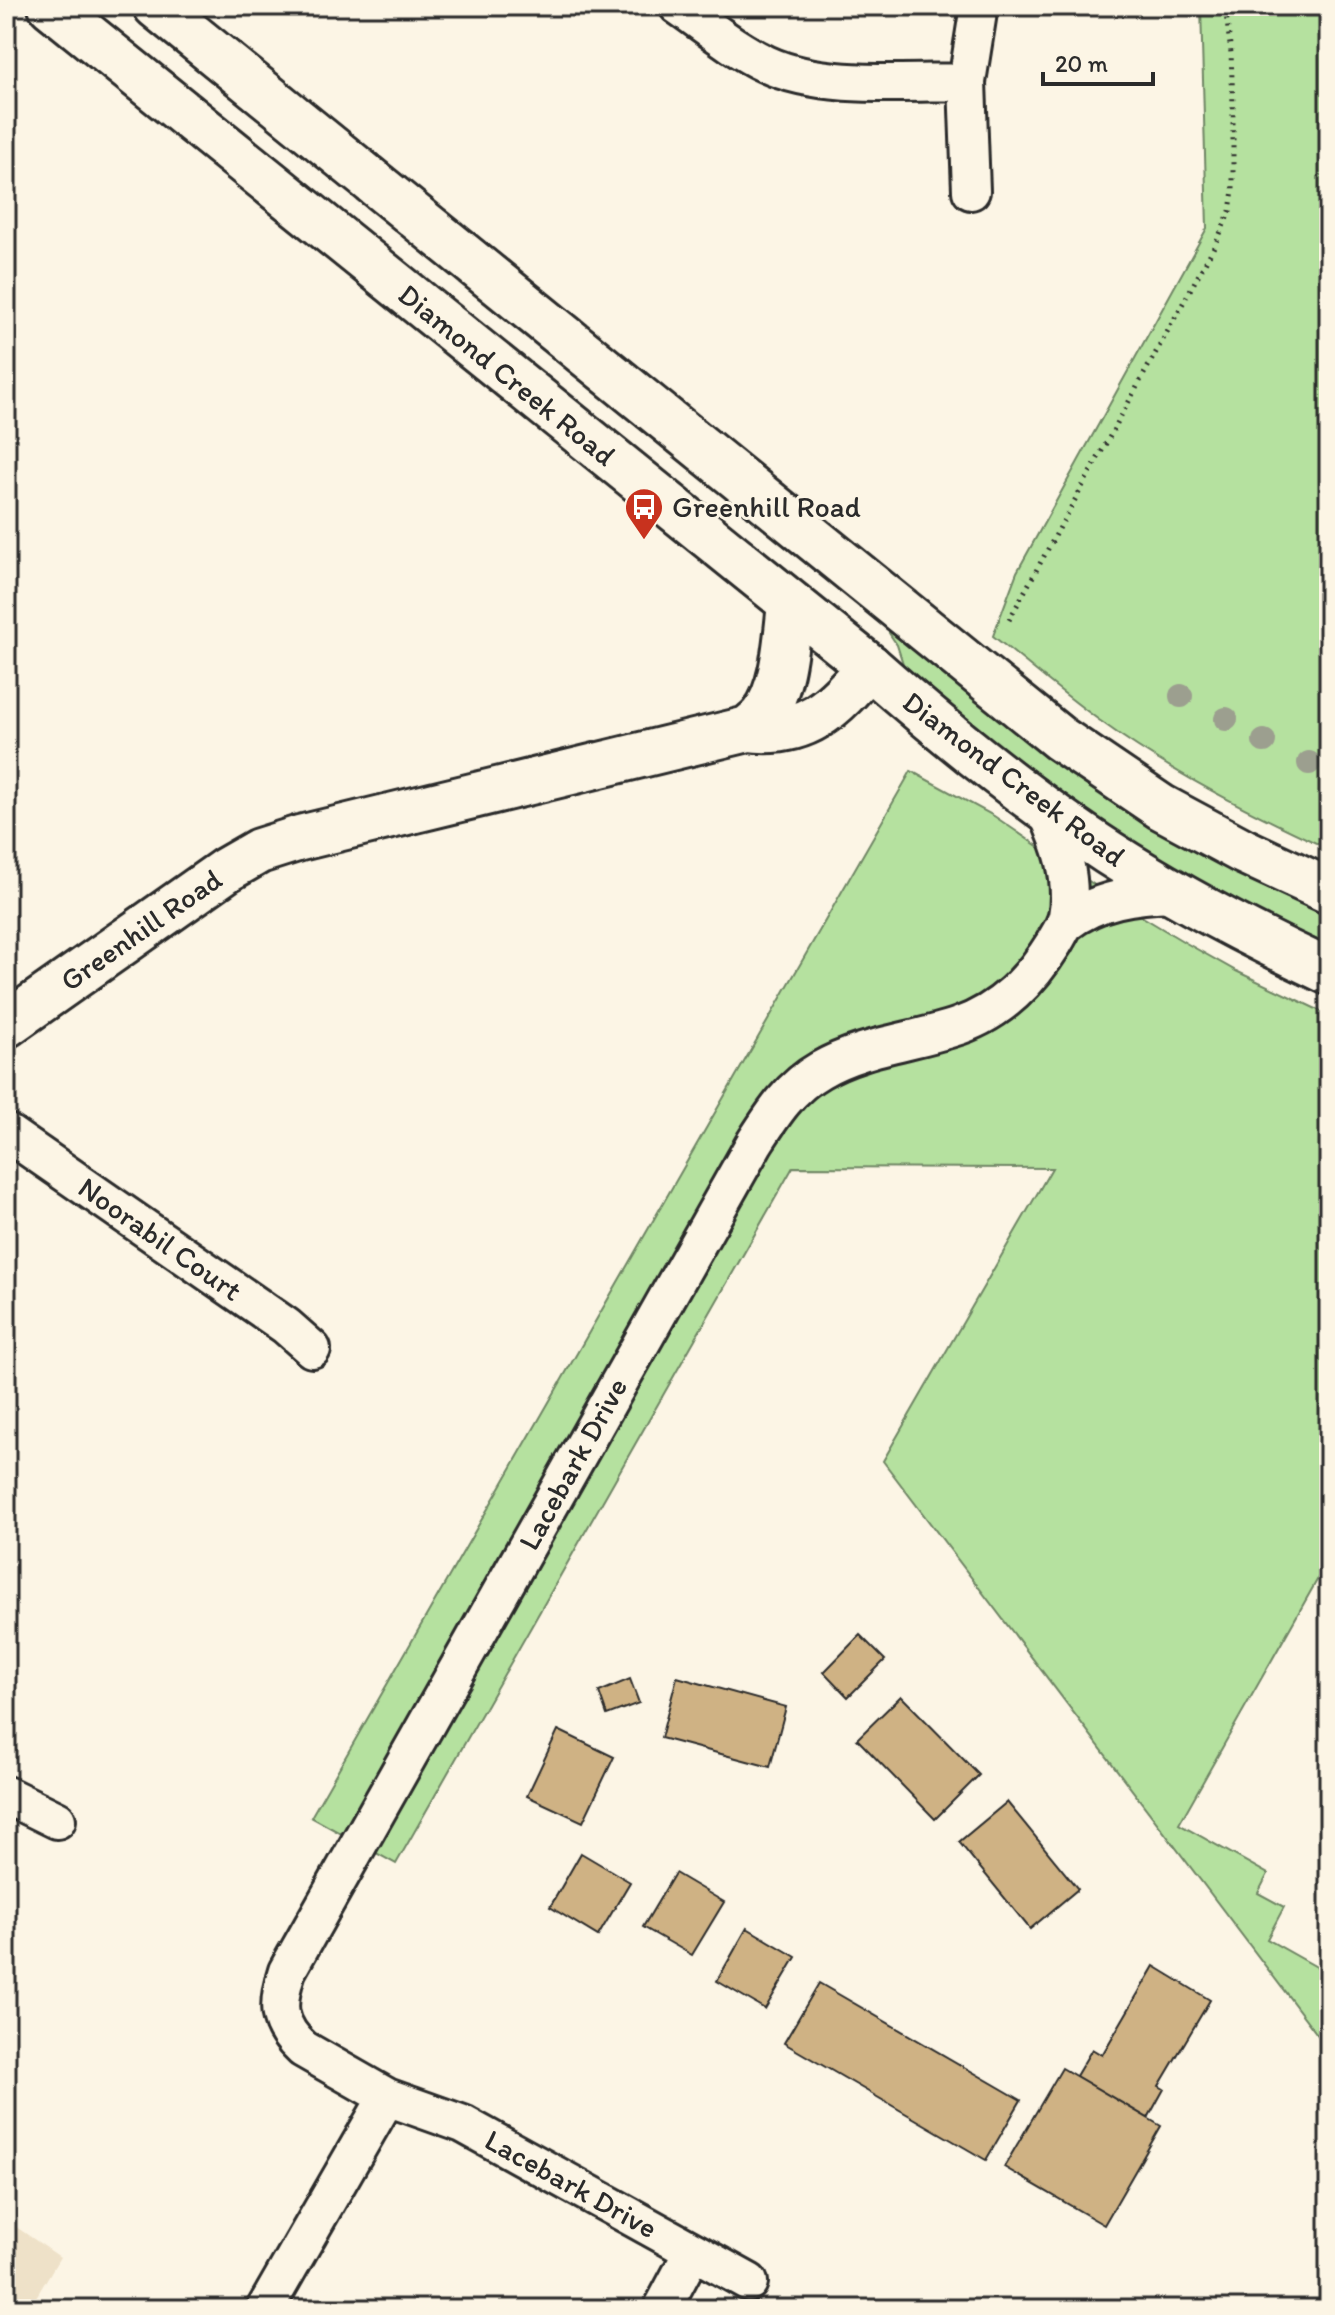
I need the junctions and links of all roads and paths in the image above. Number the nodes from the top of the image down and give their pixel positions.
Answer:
1 (51, 6) edge
2 (145, 6) edge
3 (156, 6) edge
4 (678, 6) edge
5 (979, 6) edge
6 (1225, 6) edge
7 (108, 52) junction
8 (967, 82) junction
9 (971, 191) dead end
10 (886, 599) junction
11 (790, 604) junction
12 (1009, 620) dead end
13 (869, 666) junction
14 (748, 729) junction
15 (1046, 810) junction
16 (1317, 880) edge
17 (1174, 893) junction
18 (1065, 924) junction
19 (1329, 972) edge
20 (6, 1025) edge
21 (6, 1132) edge
22 (312, 1349) dead end
23 (6, 1795) edge
24 (57, 1820) dead end
25 (387, 2097) junction
26 (693, 2251) junction
27 (749, 2282) dead end
28 (265, 2309) edge
29 (662, 2309) edge

1 - 7 main road, Diamond Creek Road
2 - 7 main road
3 - 10 main road, Diamond Creek Road
4 - 8 street
5 - 8 street
6 - 12 path
7 - 11 main road, Diamond Creek Road
8 - 9 street
10 - 13 main road, Greenhill Road
10 - 16 main road, Diamond Creek Road
11 - 13 main road, Diamond Creek Road
11 - 14 main road
13 - 14 main road, Greenhill Road
13 - 15 main road, Diamond Creek Road
14 - 20 main road, Greenhill Road
15 - 17 main road, Diamond Creek Road
15 - 18 street, Lacebark Drive
17 - 18 street, Lacebark Drive
17 - 19 main road, Diamond Creek Road
18 - 25 street, Lacebark Drive
21 - 22 street, Noorabil Court
23 - 24 street
25 - 26 street, Lacebark Drive
25 - 28 street
26 - 27 street, Lacebark Drive
26 - 29 street

